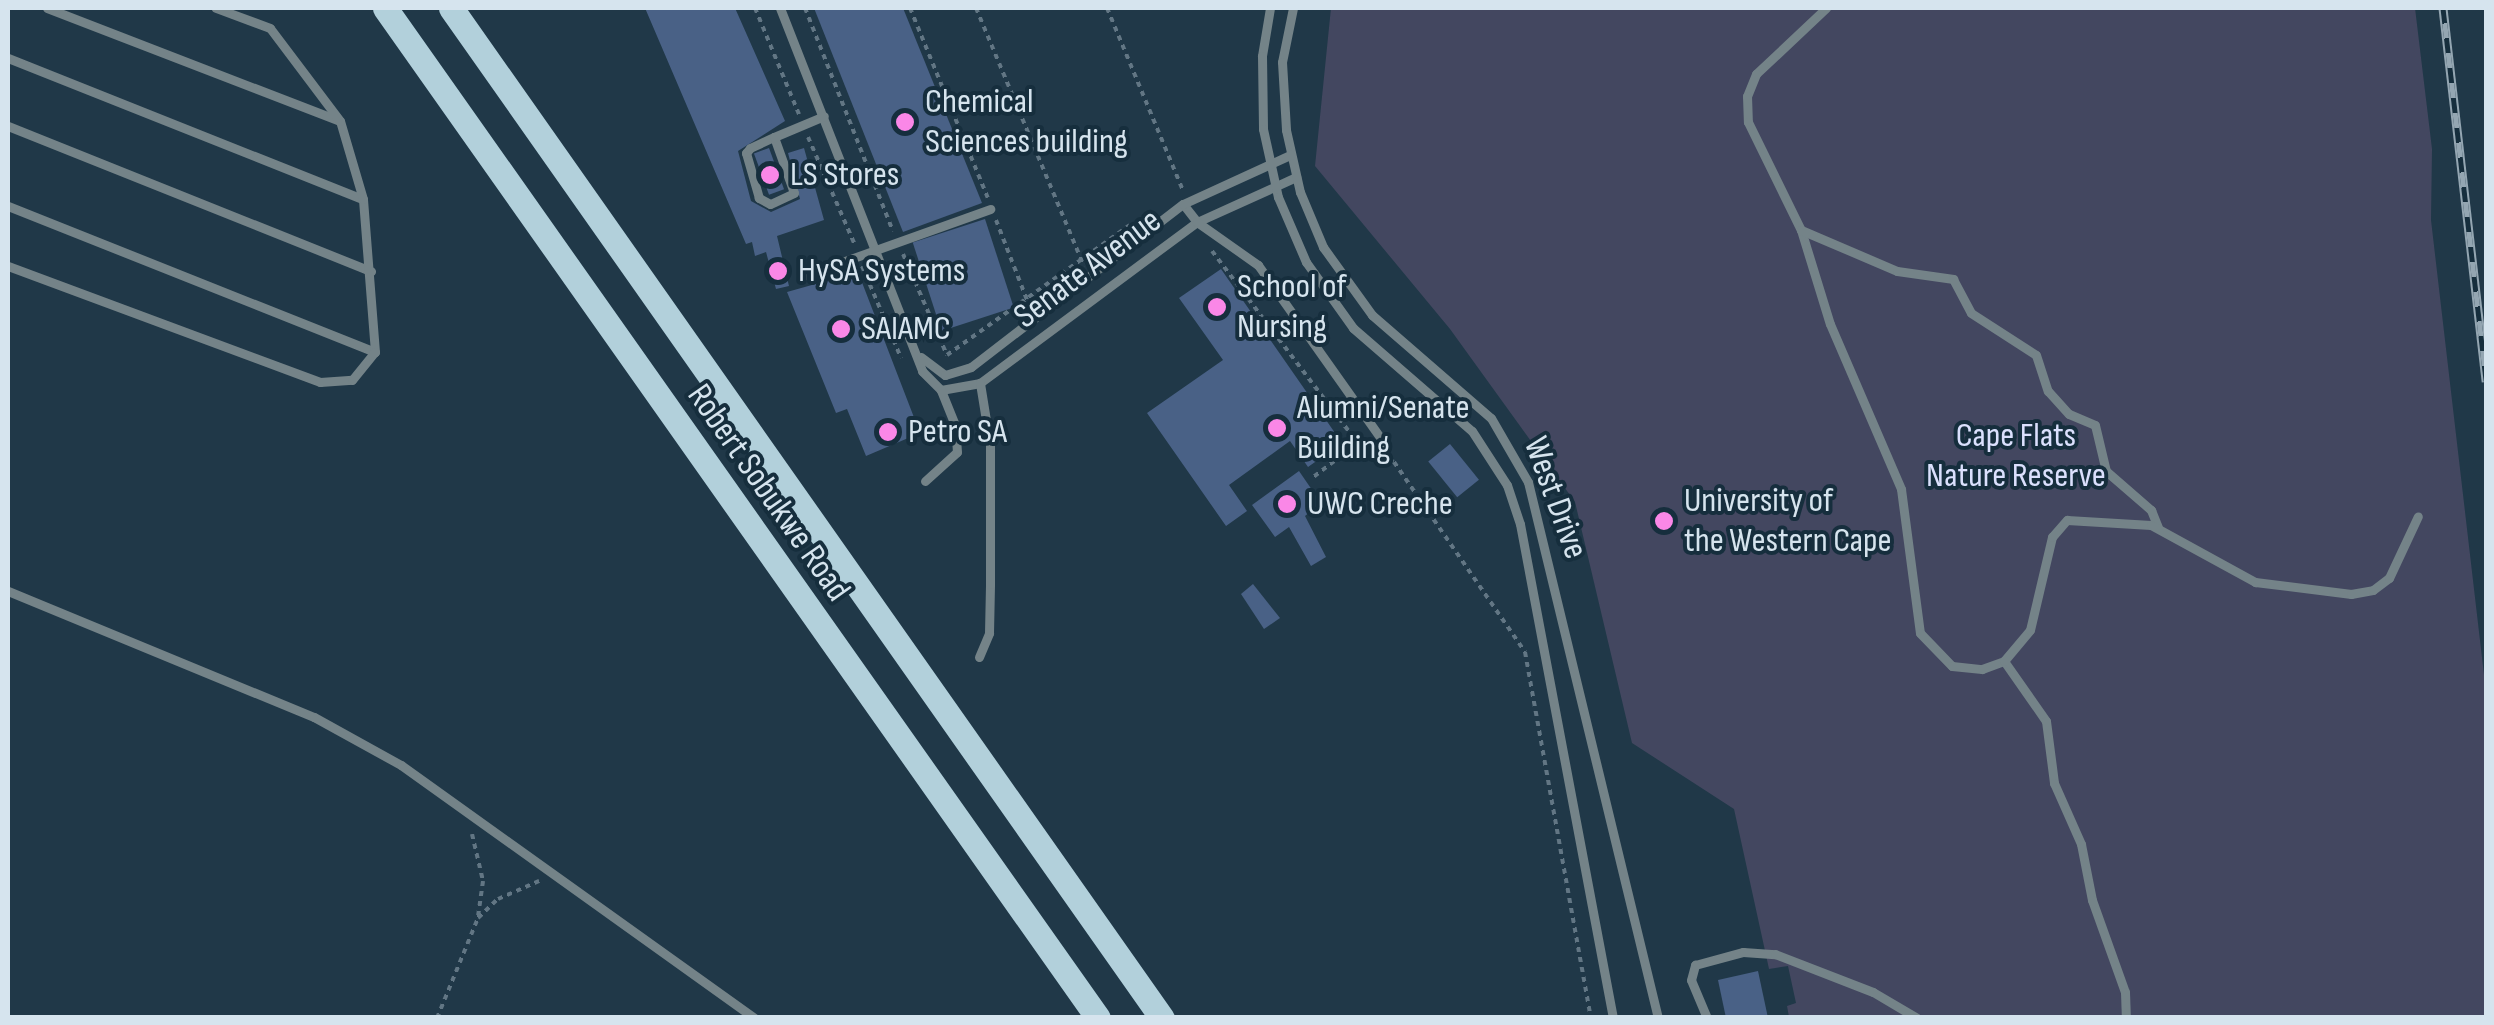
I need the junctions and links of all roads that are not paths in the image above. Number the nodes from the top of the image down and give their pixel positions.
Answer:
1 (47, 8) edge
2 (216, 8) edge
3 (385, 8) edge
4 (451, 8) edge
5 (780, 8) edge
6 (1270, 8) edge
7 (1293, 8) edge
8 (1826, 8) edge
9 (8, 58) edge
10 (824, 116) junction
11 (340, 121) junction
12 (8, 126) edge
13 (774, 137) junction
14 (1290, 156) junction
15 (1268, 163) junction
16 (1296, 178) junction
17 (1275, 186) junction
18 (363, 199) junction
19 (1178, 200) junction
20 (8, 206) edge
21 (990, 209) dead end
22 (1197, 222) junction
23 (1800, 230) junction
24 (878, 250) junction
25 (8, 266) edge
26 (371, 272) junction
27 (802, 276) dead end
28 (1060, 298) junction
29 (1072, 316) junction
30 (375, 352) junction
31 (920, 357) junction
32 (980, 383) junction
33 (941, 390) junction
34 (1384, 443) dead end
35 (925, 482) dead end
36 (2418, 516) dead end
37 (2158, 527) junction
38 (8, 591) edge
39 (979, 657) dead end
40 (2004, 660) junction
41 (755, 1018) edge
42 (1098, 1018) edge
43 (1162, 1018) edge
44 (1613, 1018) edge
45 (1658, 1018) edge
46 (1706, 1018) edge
47 (1917, 1018) edge
48 (2126, 1018) edge

1 - 11 lane
2 - 11 lane
3 - 42 main road, Robert Sobukwe Road
4 - 43 main road, Robert Sobukwe Road
5 - 10 lane
6 - 15 lane, West Drive
7 - 14 lane, West Drive
8 - 23 lane
9 - 18 lane
10 - 13 lane
10 - 24 lane
11 - 18 lane
12 - 26 lane
13 - 13 lane
14 - 15 lane, Senate Avenue
14 - 16 lane, West Drive
15 - 17 lane, West Drive
15 - 19 lane, Senate Avenue
16 - 17 lane, Senate Avenue
16 - 45 lane, West Drive
17 - 22 lane, Senate Avenue
17 - 44 lane, West Drive
18 - 26 lane
19 - 22 lane
19 - 28 lane, Senate Avenue
20 - 30 lane
21 - 24 lane
22 - 29 lane, Senate Avenue
22 - 34 lane
23 - 37 lane
23 - 40 lane
24 - 27 lane
24 - 31 lane
25 - 30 lane
26 - 30 lane
28 - 29 lane
28 - 31 lane, Senate Avenue
29 - 32 lane, Senate Avenue
31 - 33 lane
32 - 33 lane, Senate Avenue
32 - 39 lane
33 - 35 lane
36 - 37 lane
37 - 40 lane
38 - 41 lane
40 - 48 lane
46 - 47 lane

